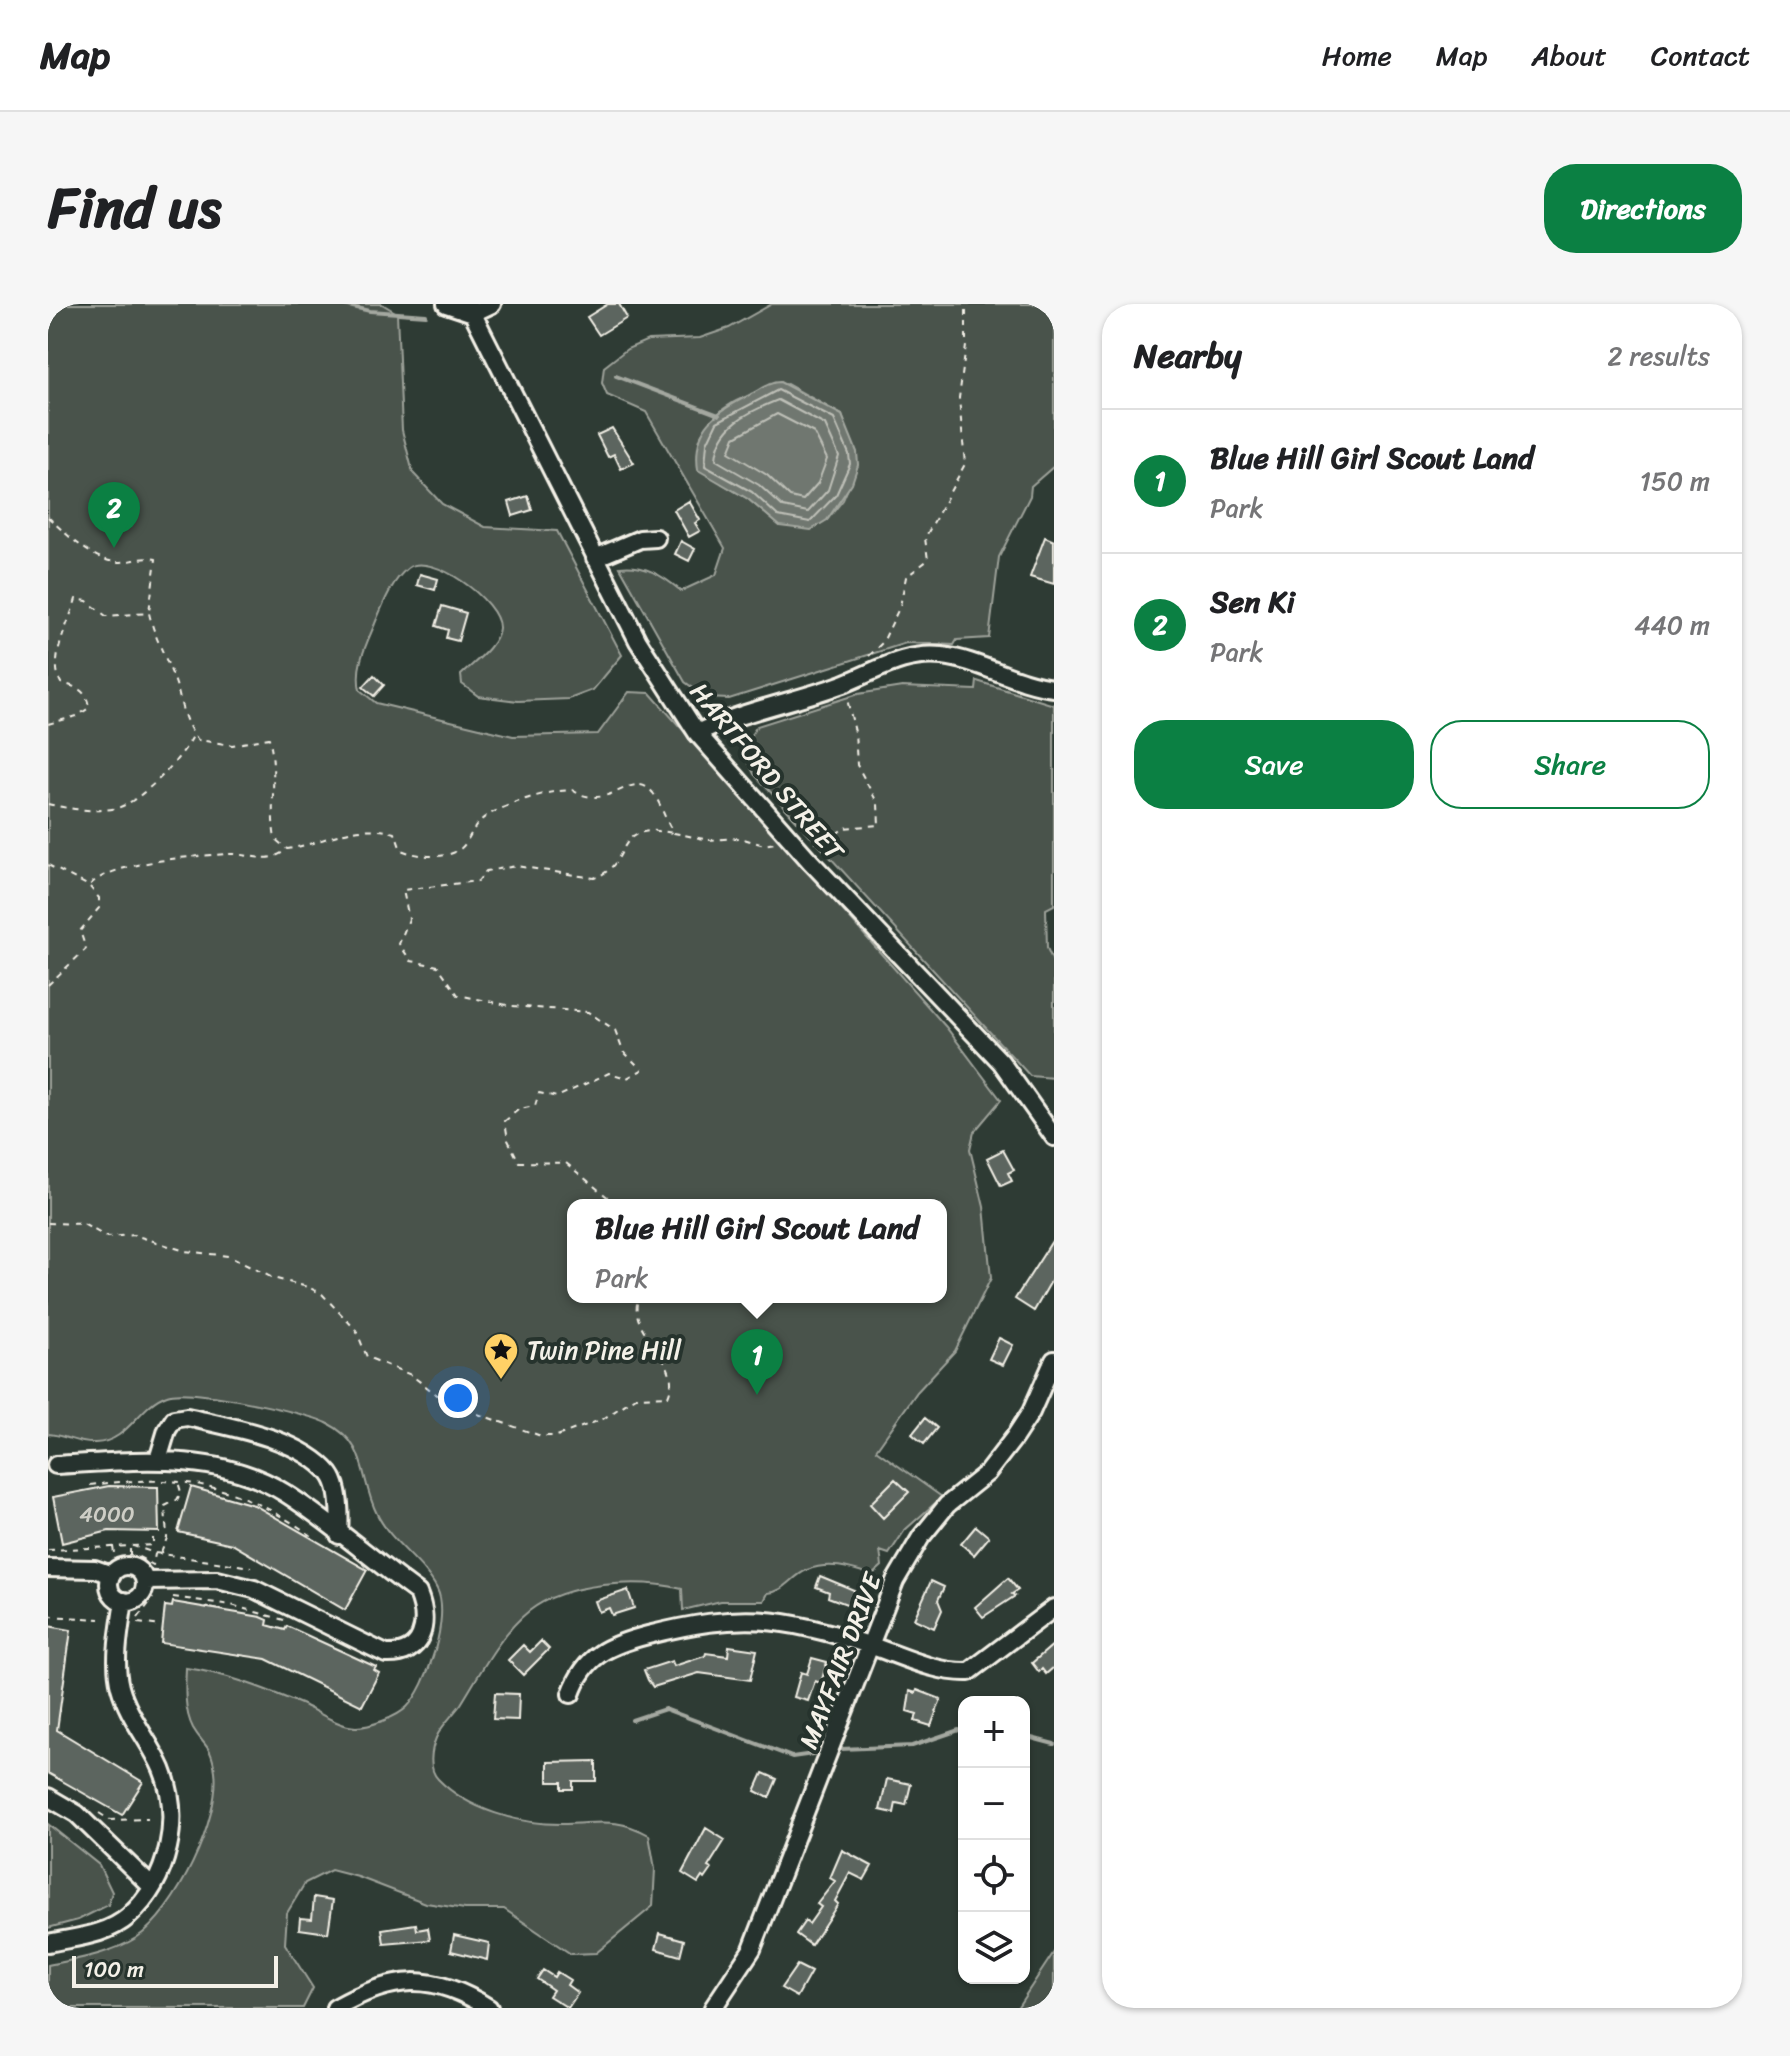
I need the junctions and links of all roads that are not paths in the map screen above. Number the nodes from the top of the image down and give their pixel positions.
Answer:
1 (446, 304) edge
2 (492, 304) edge
3 (470, 308) edge
4 (656, 538) dead end
5 (595, 558) junction
6 (1054, 688) edge
7 (697, 733) junction
8 (1054, 1137) edge
9 (1054, 1360) edge
10 (158, 1460) junction
11 (56, 1465) dead end
12 (339, 1535) junction
13 (48, 1568) edge
14 (112, 1575) junction
15 (145, 1581) junction
16 (124, 1601) junction
17 (1054, 1608) edge
18 (867, 1645) junction
19 (571, 1694) dead end
20 (48, 1797) edge
21 (151, 1886) junction
22 (48, 1943) edge
23 (335, 2008) edge
24 (489, 2008) edge
25 (713, 2008) edge

1 - 3 street
2 - 3 street
3 - 5 street, HARTFORD STREET
4 - 5 street
5 - 7 street, HARTFORD STREET
6 - 7 street
7 - 8 street, HARTFORD STREET
9 - 18 street, MAYFAIR DRIVE
10 - 11 street
10 - 12 street
10 - 12 street
12 - 15 street
13 - 14 street
14 - 15 street
14 - 16 street
15 - 16 street
16 - 21 street
17 - 18 street
18 - 19 street
18 - 25 street, MAYFAIR DRIVE
20 - 21 street
21 - 22 street
23 - 24 street

